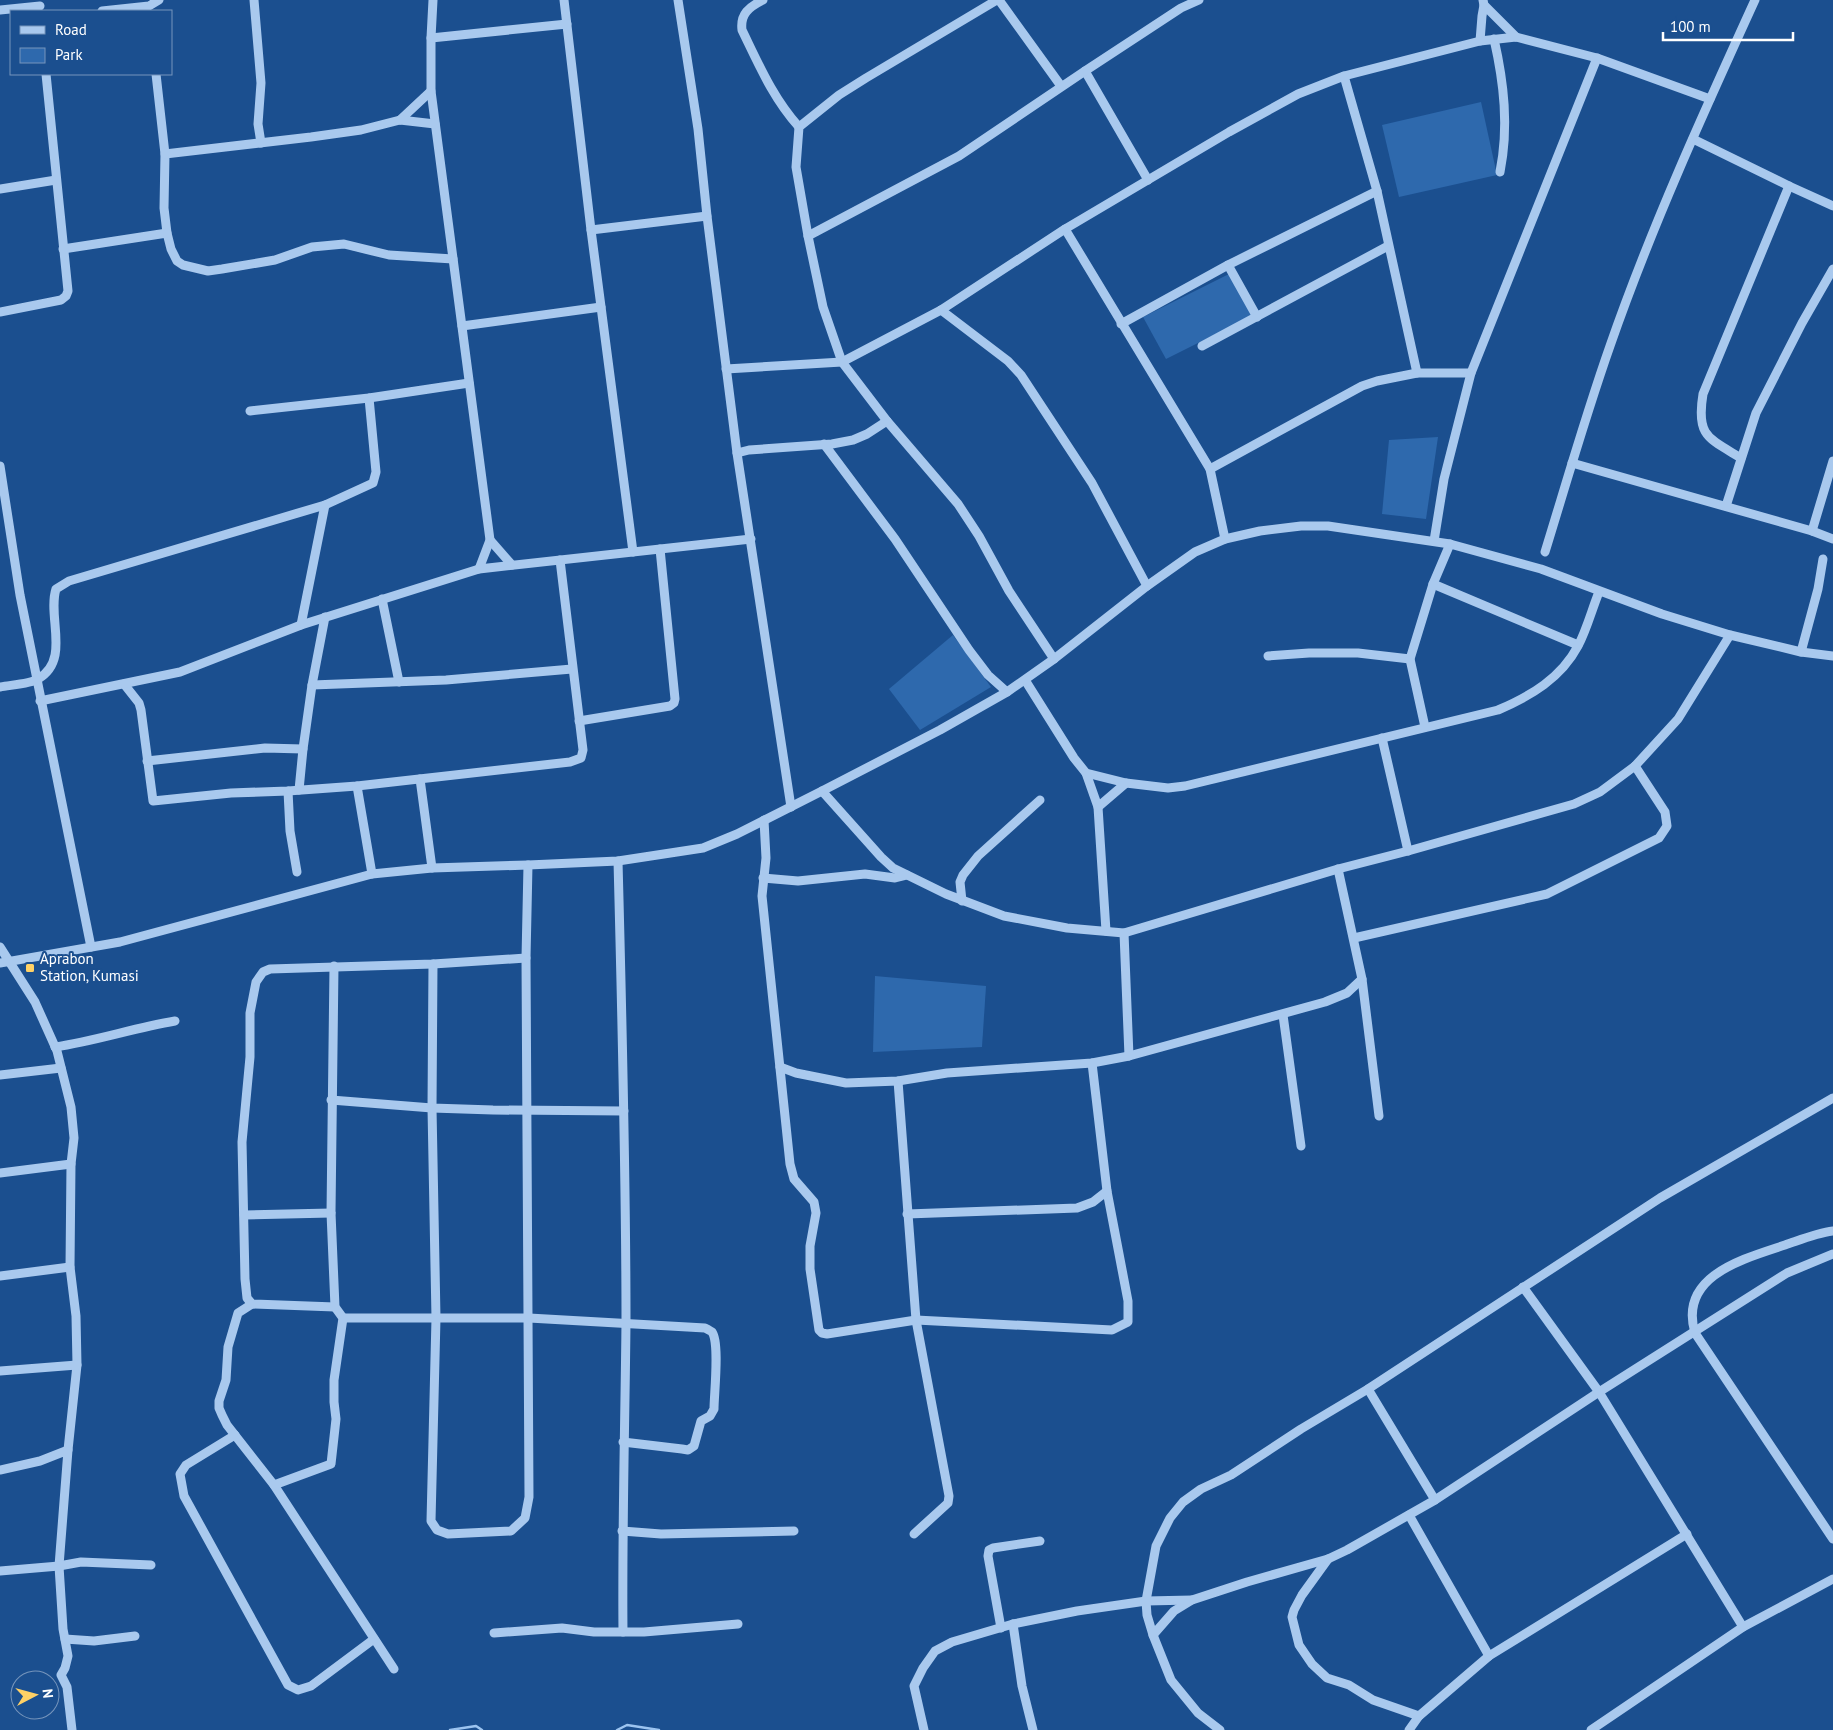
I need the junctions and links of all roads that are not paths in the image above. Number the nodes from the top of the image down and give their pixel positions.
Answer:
1 (159, 0) edge
2 (254, 0) edge
3 (433, 0) edge
4 (564, 0) edge
5 (678, 0) edge
6 (762, 0) edge
7 (998, 0) edge
8 (1199, 0) edge
9 (1756, 0) edge
10 (1483, 2) edge
11 (1179, 4) edge
12 (40, 6) edge
13 (149, 6) edge
14 (0, 10) edge
15 (111, 10) edge
16 (567, 24) junction
17 (1516, 37) junction
18 (431, 38) junction
19 (1494, 39) junction
20 (1480, 41) junction
21 (1597, 58) junction
22 (1085, 71) junction
23 (46, 75) edge
24 (156, 75) edge
25 (1344, 76) junction
26 (1061, 86) junction
27 (431, 91) junction
28 (1710, 99) junction
29 (400, 120) junction
30 (435, 124) junction
31 (799, 127) junction
32 (1692, 139) junction
33 (261, 143) junction
34 (165, 154) junction
35 (1500, 172) dead end
36 (56, 180) junction
37 (1148, 180) junction
38 (1789, 186) junction
39 (0, 189) edge
40 (1377, 191) junction
41 (1833, 206) edge
42 (707, 216) junction
43 (1065, 229) junction
44 (591, 230) junction
45 (167, 233) junction
46 (808, 236) junction
47 (1388, 246) junction
48 (63, 249) junction
49 (453, 259) junction
50 (1228, 265) junction
51 (1833, 269) edge
52 (601, 307) junction
53 (941, 310) junction
54 (0, 312) edge
55 (1257, 317) junction
56 (1121, 324) junction
57 (462, 326) junction
58 (1202, 346) dead end
59 (842, 362) junction
60 (726, 369) junction
61 (1417, 373) junction
62 (1471, 373) junction
63 (469, 382) junction
64 (369, 398) junction
65 (250, 411) dead end
66 (887, 422) junction
67 (824, 444) junction
68 (737, 453) junction
69 (1741, 458) junction
70 (1833, 461) edge
71 (1572, 463) junction
72 (0, 466) edge
73 (1210, 470) junction
74 (325, 505) junction
75 (1726, 506) junction
76 (1812, 531) junction
77 (1225, 538) junction
78 (750, 539) junction
79 (1833, 539) edge
80 (490, 540) junction
81 (1434, 541) junction
82 (1450, 544) junction
83 (660, 549) junction
84 (633, 552) junction
85 (1544, 552) dead end
86 (1823, 559) dead end
87 (560, 560) junction
88 (512, 565) junction
89 (479, 568) junction
90 (1433, 584) junction
91 (1147, 586) junction
92 (1599, 592) junction
93 (382, 599) junction
94 (325, 617) junction
95 (302, 625) junction
96 (1730, 635) junction
97 (1578, 646) junction
98 (1800, 652) junction
99 (1268, 656) dead end
100 (1833, 656) edge
101 (1054, 659) junction
102 (1410, 659) junction
103 (572, 669) junction
104 (37, 680) junction
105 (1025, 680) junction
106 (399, 682) junction
107 (124, 684) junction
108 (312, 685) junction
109 (0, 687) edge
110 (1006, 692) junction
111 (40, 700) junction
112 (579, 721) junction
113 (1425, 727) junction
114 (1382, 738) junction
115 (303, 749) junction
116 (147, 761) junction
117 (1635, 766) junction
118 (1086, 773) junction
119 (420, 779) junction
120 (1126, 783) junction
121 (357, 786) junction
122 (299, 790) junction
123 (288, 791) junction
124 (822, 791) junction
125 (1040, 800) dead end
126 (791, 806) junction
127 (1098, 807) junction
128 (764, 820) junction
129 (1408, 851) junction
130 (618, 860) junction
131 (528, 866) junction
132 (432, 868) junction
133 (1338, 869) junction
134 (297, 872) dead end
135 (372, 874) junction
136 (907, 875) junction
137 (763, 878) junction
138 (962, 900) junction
139 (1106, 930) junction
140 (1124, 933) junction
141 (1354, 938) junction
142 (0, 947) edge
143 (91, 947) junction
144 (526, 958) junction
145 (5, 963) edge
146 (433, 964) junction
147 (334, 966) junction
148 (1362, 979) junction
149 (1284, 1015) junction
150 (174, 1021) dead end
151 (55, 1047) junction
152 (1129, 1056) junction
153 (1092, 1062) junction
154 (780, 1067) junction
155 (61, 1068) junction
156 (796, 1073) junction
157 (0, 1075) edge
158 (898, 1081) junction
159 (782, 1088) junction
160 (1833, 1098) edge
161 (332, 1100) junction
162 (432, 1108) junction
163 (527, 1110) junction
164 (624, 1111) junction
165 (1379, 1116) dead end
166 (1301, 1146) dead end
167 (71, 1164) junction
168 (0, 1173) edge
169 (1107, 1191) junction
170 (331, 1213) junction
171 (907, 1214) junction
172 (244, 1216) junction
173 (1833, 1231) edge
174 (1833, 1254) edge
175 (70, 1267) junction
176 (0, 1276) edge
177 (1523, 1287) junction
178 (252, 1304) junction
179 (335, 1307) junction
180 (343, 1318) junction
181 (436, 1318) junction
182 (529, 1318) junction
183 (916, 1320) junction
184 (626, 1324) junction
185 (1695, 1334) junction
186 (77, 1365) junction
187 (0, 1371) edge
188 (1368, 1389) junction
189 (1599, 1392) junction
190 (235, 1435) junction
191 (623, 1442) junction
192 (68, 1450) junction
193 (0, 1470) edge
194 (274, 1486) junction
195 (1435, 1500) junction
196 (1409, 1515) junction
197 (622, 1531) junction
198 (794, 1531) dead end
199 (914, 1534) dead end
200 (1687, 1534) junction
201 (1833, 1539) edge
202 (1040, 1541) dead end
203 (1328, 1559) junction
204 (151, 1565) dead end
205 (58, 1566) junction
206 (0, 1571) edge
207 (1833, 1579) edge
208 (1192, 1600) junction
209 (1146, 1601) junction
210 (738, 1624) dead end
211 (1013, 1624) junction
212 (1743, 1627) junction
213 (1001, 1628) junction
214 (623, 1632) junction
215 (494, 1633) dead end
216 (1153, 1635) junction
217 (135, 1636) dead end
218 (65, 1639) junction
219 (374, 1639) junction
220 (1489, 1656) junction
221 (394, 1669) dead end
222 (1419, 1716) junction
223 (72, 1730) edge
224 (924, 1730) edge
225 (1033, 1730) edge
226 (1220, 1730) edge
227 (1409, 1730) edge
228 (1591, 1730) edge

1 - 13 street
2 - 33 street
3 - 18 street
4 - 16 street
5 - 42 street
6 - 31 street
7 - 26 street
7 - 31 street
8 - 11 street
9 - 28 street
10 - 17 street
10 - 20 street
11 - 22 street
12 - 14 street
13 - 15 street
16 - 18 street
16 - 44 street
17 - 19 street
17 - 21 street
18 - 27 street
19 - 20 street
19 - 35 street
20 - 25 street
21 - 28 street
21 - 62 street
22 - 26 street
22 - 37 street
23 - 36 street
24 - 34 street
25 - 37 street
25 - 40 street
26 - 46 street
27 - 29 street
27 - 30 street
28 - 32 street
29 - 30 street
29 - 33 street
30 - 49 street
31 - 46 street
32 - 38 street
32 - 71 street
33 - 34 street
34 - 45 street
36 - 39 street
36 - 48 street
37 - 43 street
38 - 41 street
38 - 69 street
40 - 47 street
40 - 50 street
42 - 44 street
42 - 60 street
43 - 53 street
43 - 56 street
44 - 52 street
45 - 48 street
45 - 49 street
46 - 59 street
47 - 55 street
47 - 61 street
48 - 54 street
49 - 57 street
50 - 55 street
50 - 56 street
51 - 69 street
52 - 57 street
52 - 84 street
53 - 59 street
53 - 91 street
55 - 58 street
56 - 73 street
57 - 63 street
59 - 60 street
59 - 66 street
60 - 68 street
61 - 62 street
61 - 73 street
62 - 81 street
63 - 64 street
63 - 80 street
64 - 65 street
64 - 74 street
66 - 67 street
66 - 101 street
67 - 68 street
67 - 110 street
68 - 78 street
69 - 75 street
70 - 76 street
71 - 75 street
71 - 85 street
72 - 104 street
73 - 77 street
74 - 95 street
74 - 104 street
75 - 76 street
76 - 79 street
77 - 81 street
77 - 91 street
78 - 83 street
78 - 126 street
80 - 88 street
80 - 89 street
81 - 82 street
82 - 90 street
82 - 92 street
83 - 84 street
83 - 112 street
84 - 87 street
86 - 98 street
87 - 88 street
87 - 103 street
88 - 89 street
89 - 93 street
90 - 97 street
90 - 102 street
91 - 101 street
92 - 96 street
92 - 97 street
93 - 94 street
93 - 106 street
94 - 95 street
94 - 108 street
95 - 107 street
96 - 98 street
96 - 117 street
97 - 113 street
98 - 100 street
99 - 102 street
101 - 105 street
102 - 113 street
103 - 106 street
103 - 112 street
104 - 109 street
104 - 111 street
105 - 110 street
105 - 118 street
106 - 108 street
107 - 111 street
107 - 116 street
108 - 115 street
110 - 124 street
111 - 143 street
112 - 119 street
113 - 114 street
114 - 120 street
114 - 129 street
115 - 116 street
115 - 122 street
116 - 123 street
117 - 129 street
117 - 141 street
118 - 120 street
118 - 127 street
119 - 121 street
119 - 132 street
120 - 127 street
121 - 122 street
121 - 135 street
122 - 123 street
123 - 134 street
124 - 126 street
124 - 136 street
125 - 138 street
126 - 128 street
127 - 139 street
128 - 130 street
128 - 137 street
129 - 133 street
130 - 131 street
130 - 164 street
131 - 132 street
131 - 144 street
132 - 135 street
133 - 140 street
133 - 141 street
135 - 143 street
136 - 137 street
136 - 138 street
137 - 154 street
138 - 139 street
139 - 140 street
140 - 152 street
141 - 148 street
142 - 145 street
143 - 145 street
144 - 146 street
144 - 163 street
145 - 151 street
146 - 147 street
146 - 162 street
147 - 161 street
147 - 172 street
148 - 149 street
148 - 165 street
149 - 152 street
149 - 166 street
150 - 151 street
151 - 155 street
152 - 153 street
153 - 158 street
153 - 169 street
154 - 156 street
154 - 159 street
155 - 157 street
155 - 167 street
156 - 158 street
156 - 159 street
158 - 171 street
159 - 183 street
160 - 177 street
161 - 162 street
161 - 170 street
162 - 163 street
162 - 181 street
163 - 164 street
163 - 182 street
164 - 184 street
167 - 168 street
167 - 175 street
169 - 171 street
169 - 183 street
170 - 172 street
170 - 179 street
171 - 183 street
172 - 178 street
173 - 185 street
174 - 185 street
175 - 176 street
175 - 186 street
177 - 188 street
177 - 189 street
178 - 179 street
178 - 190 street
179 - 180 street
180 - 181 street
180 - 194 street
181 - 182 street
181 - 182 street
182 - 184 street
183 - 199 street
184 - 191 street
184 - 191 street
185 - 189 street
185 - 201 street
186 - 187 street
186 - 192 street
188 - 195 street
188 - 209 street
189 - 195 street
189 - 200 street
190 - 194 street
190 - 219 street
191 - 197 street
192 - 193 street
192 - 205 street
194 - 219 street
195 - 196 street
196 - 203 street
196 - 220 street
197 - 198 street
197 - 214 street
200 - 212 street
200 - 220 street
202 - 213 street
203 - 208 street
203 - 222 street
204 - 205 street
205 - 206 street
205 - 218 street
207 - 212 street
208 - 209 street
208 - 216 street
209 - 211 street
209 - 216 street
210 - 214 street
211 - 213 street
211 - 225 street
212 - 228 street
213 - 224 street
214 - 215 street
216 - 226 street
217 - 218 street
218 - 223 street
219 - 221 street
220 - 222 street
222 - 227 street

